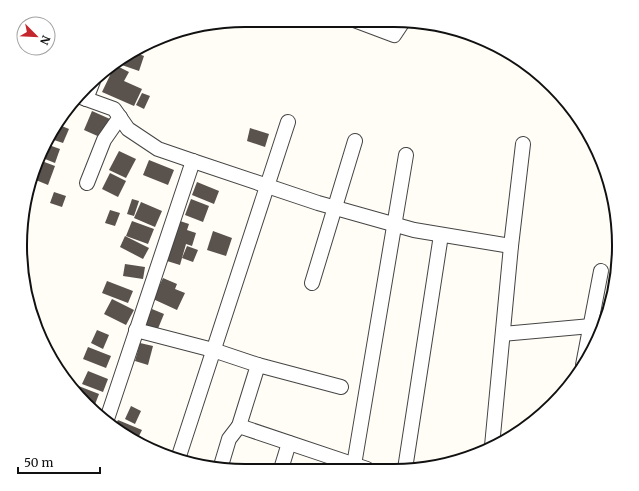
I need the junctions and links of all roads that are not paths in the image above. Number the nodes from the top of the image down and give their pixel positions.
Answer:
1 (373, 27) edge
2 (399, 27) edge
3 (83, 99) edge
4 (120, 118) junction
5 (288, 122) dead end
6 (355, 141) dead end
7 (523, 144) dead end
8 (406, 155) dead end
9 (193, 162) junction
10 (87, 183) dead end
11 (267, 186) junction
12 (335, 207) junction
13 (394, 225) junction
14 (441, 235) junction
15 (511, 246) junction
16 (601, 271) dead end
17 (312, 283) dead end
18 (591, 326) junction
19 (136, 330) junction
20 (503, 334) junction
21 (587, 347) edge
22 (213, 350) junction
23 (258, 365) junction
24 (342, 387) dead end
25 (108, 416) edge
26 (239, 426) junction
27 (493, 440) edge
28 (289, 443) junction
29 (180, 454) edge
30 (222, 463) edge
31 (283, 464) edge
32 (336, 464) edge
33 (360, 464) edge
34 (406, 464) edge

1 - 2 street
3 - 4 street
4 - 9 street
4 - 10 street
5 - 11 street
6 - 12 street
7 - 15 street
8 - 13 street
9 - 11 street
9 - 19 street
11 - 12 street
11 - 22 street
12 - 13 street
12 - 17 street
13 - 14 street
13 - 33 street
14 - 15 street
14 - 34 street
15 - 20 street
16 - 18 street
18 - 20 street
18 - 21 street
19 - 22 street
19 - 25 street
20 - 27 street
22 - 23 street
22 - 29 street
23 - 24 street
23 - 26 street
26 - 28 street
26 - 30 street
28 - 31 street
28 - 32 street

